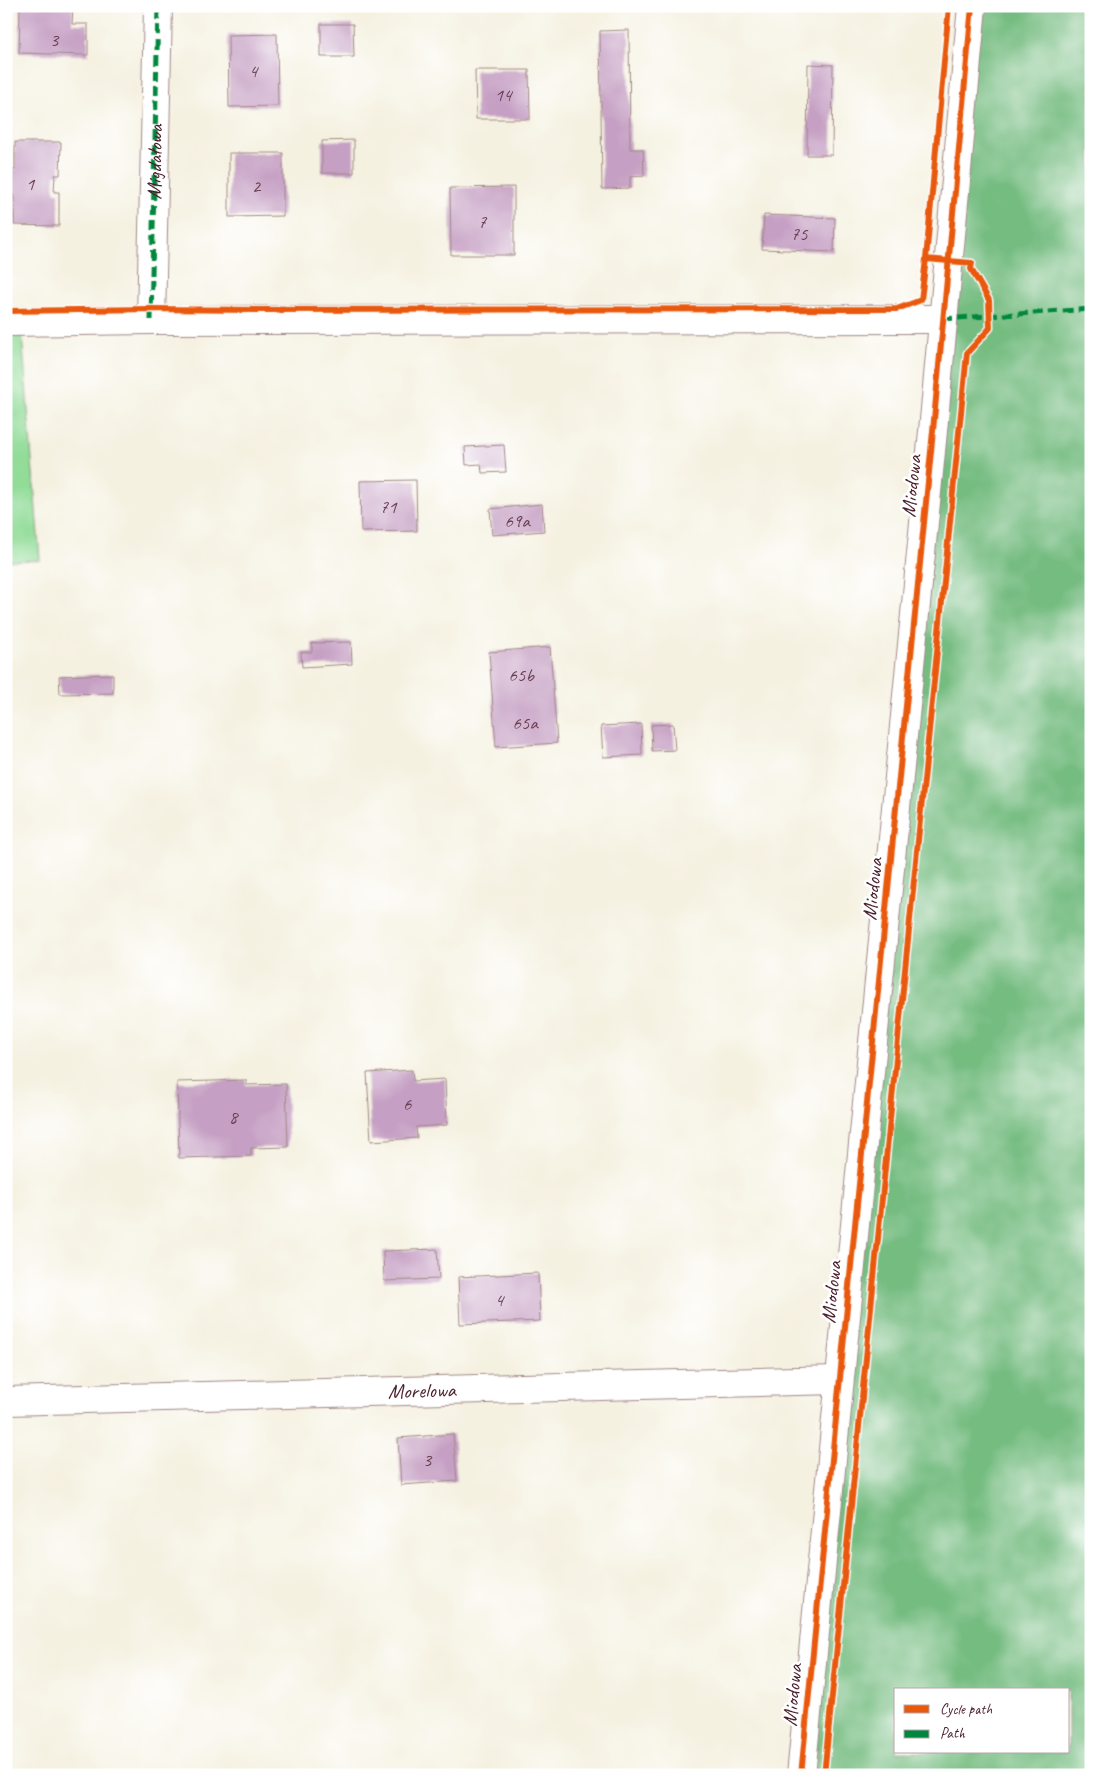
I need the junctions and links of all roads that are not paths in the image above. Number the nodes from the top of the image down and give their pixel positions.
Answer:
1 (158, 6) edge
2 (972, 6) edge
3 (943, 319) junction
4 (151, 320) junction
5 (6, 322) edge
6 (838, 1380) junction
7 (6, 1402) edge
8 (801, 1775) edge

1 - 4 street, Migdałowa
2 - 3 street, Miodowa
3 - 4 street
3 - 6 street, Miodowa
4 - 5 street
6 - 7 street, Morelowa
6 - 8 street, Miodowa

